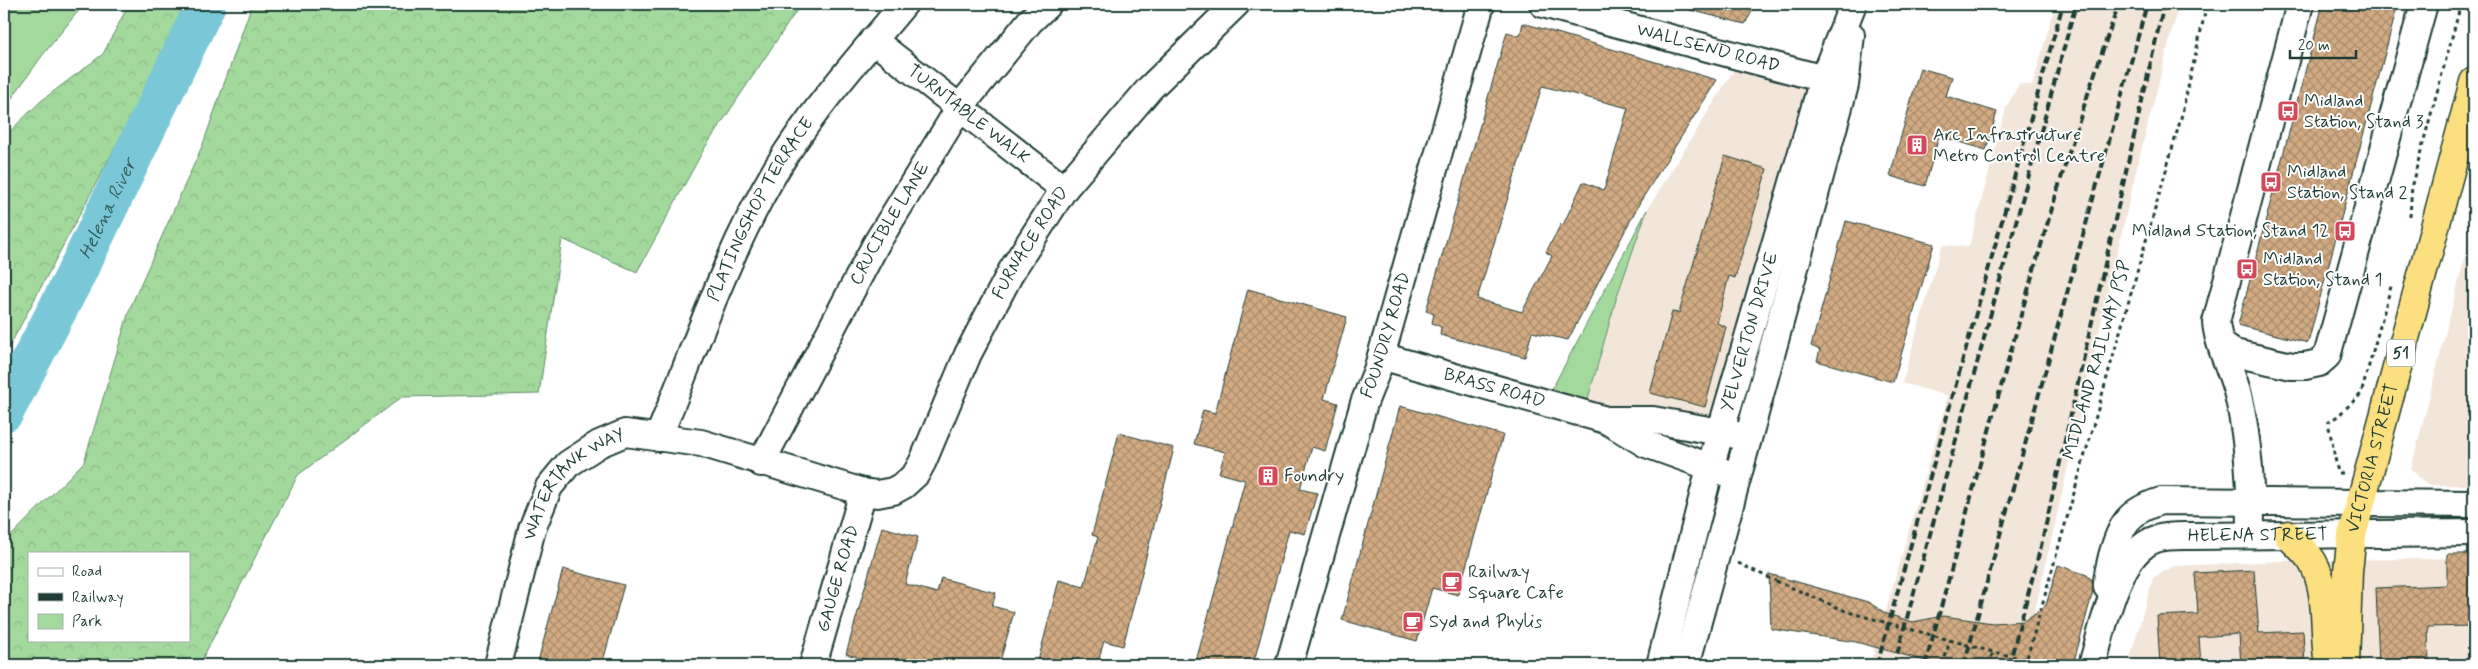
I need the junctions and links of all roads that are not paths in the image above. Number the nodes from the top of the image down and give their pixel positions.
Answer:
1 (904, 4) edge
2 (1048, 4) edge
3 (1236, 4) edge
4 (1481, 4) edge
5 (1543, 4) edge
6 (1855, 4) edge
7 (2300, 4) edge
8 (2424, 4) edge
9 (873, 40) junction
10 (1834, 82) junction
11 (2474, 82) edge
12 (960, 107) junction
13 (2465, 146) edge
14 (1064, 189) junction
15 (2222, 345) junction
16 (1381, 356) junction
17 (1606, 420) junction
18 (1720, 432) junction
19 (1750, 437) junction
20 (658, 438) junction
21 (760, 463) junction
22 (1710, 468) junction
23 (1739, 477) junction
24 (863, 492) junction
25 (2193, 501) junction
26 (2251, 502) junction
27 (2361, 502) junction
28 (2474, 504) edge
29 (2474, 533) edge
30 (2251, 535) junction
31 (2288, 535) junction
32 (2352, 535) junction
33 (2194, 536) junction
34 (2110, 604) junction
35 (2084, 663) edge
36 (498, 665) edge
37 (814, 665) edge
38 (1289, 665) edge
39 (1660, 665) edge
40 (1686, 665) edge
41 (2329, 665) edge
42 (2345, 665) edge

1 - 9 street, PLATINGSHOP TERRACE
2 - 12 street, CRUCIBLE LANE
3 - 14 street, FURNACE ROAD
4 - 16 street, FOUNDRY ROAD
5 - 10 street, WALLSEND ROAD
6 - 10 street, YELVERTON DRIVE
7 - 15 street
8 - 15 street
9 - 12 street, TURNTABLE WALK
9 - 20 street, PLATINGSHOP TERRACE
10 - 18 street, YELVERTON DRIVE
10 - 19 street, YELVERTON DRIVE
11 - 13 highway, VICTORIA STREET / 51
12 - 14 street, TURNTABLE WALK
12 - 21 street, CRUCIBLE LANE
13 - 27 highway, VICTORIA STREET / 51
14 - 24 street, FURNACE ROAD
15 - 26 street
16 - 17 street, BRASS ROAD
16 - 38 street, FOUNDRY ROAD
17 - 18 street, BRASS ROAD
17 - 22 street, BRASS ROAD
18 - 19 street, BRASS ROAD
18 - 22 street, YELVERTON DRIVE
19 - 23 street, YELVERTON DRIVE
20 - 21 street, WATERTANK WAY
20 - 36 street, WATERTANK WAY
21 - 24 street, WATERTANK WAY
22 - 23 street, BRASS ROAD
22 - 39 street, YELVERTON DRIVE
23 - 40 street, YELVERTON DRIVE
24 - 37 street, GAUGE ROAD
25 - 26 street, HELENA STREET
25 - 33 street
25 - 34 street, HELENA STREET
26 - 27 street, HELENA STREET
26 - 30 street
27 - 28 street, HELENA STREET
27 - 32 highway, VICTORIA STREET / 51
29 - 32 street, HELENA STREET
30 - 31 street, HELENA STREET
30 - 33 street, HELENA STREET
31 - 32 street, HELENA STREET
31 - 41 highway
32 - 42 highway, VICTORIA STREET / 51
33 - 34 street, HELENA STREET
34 - 35 street

